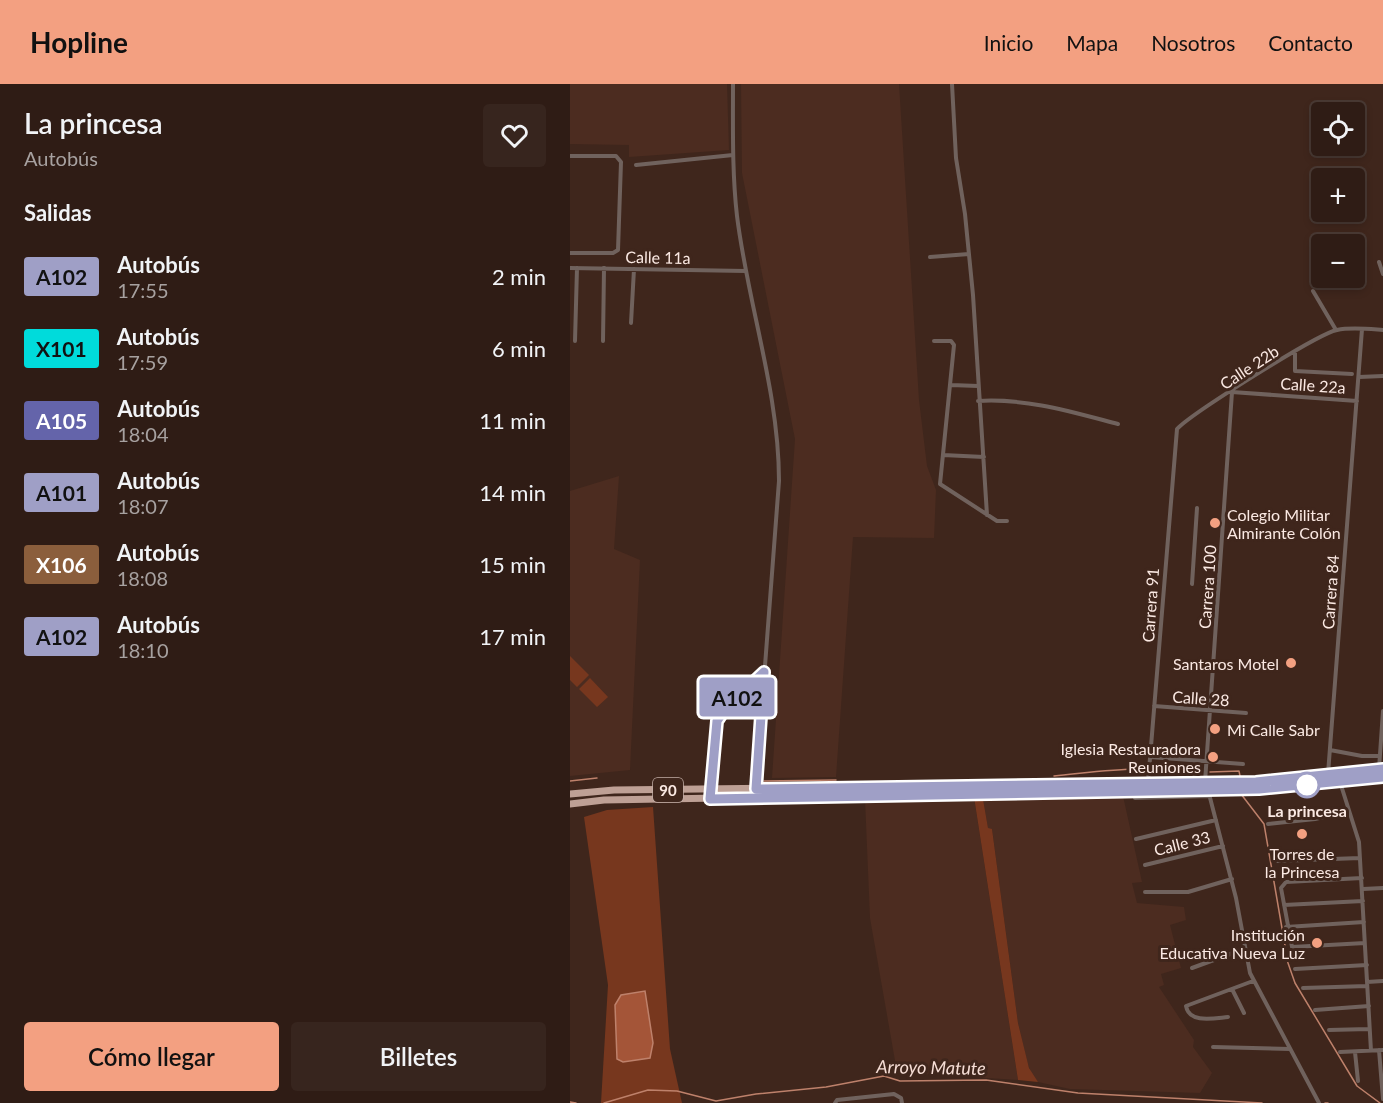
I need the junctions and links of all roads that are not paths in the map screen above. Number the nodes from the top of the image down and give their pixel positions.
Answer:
1 (733, 84) edge
2 (952, 84) edge
3 (732, 155) junction
4 (570, 156) edge
5 (636, 165) dead end
6 (570, 253) edge
7 (969, 254) junction
8 (930, 257) dead end
9 (1379, 262) dead end
10 (570, 268) edge
11 (577, 268) junction
12 (604, 268) junction
13 (634, 269) junction
14 (746, 271) junction
15 (1383, 274) edge
16 (1313, 291) dead end
17 (631, 323) dead end
18 (1362, 329) junction
19 (1336, 330) junction
20 (1383, 330) edge
21 (575, 341) dead end
22 (603, 341) dead end
23 (934, 341) dead end
24 (1295, 352) junction
25 (1352, 374) dead end
26 (1383, 376) edge
27 (1359, 377) junction
28 (951, 385) junction
29 (978, 386) junction
30 (1232, 392) junction
31 (1357, 400) junction
32 (978, 401) junction
33 (1118, 424) dead end
34 (1177, 429) joint
35 (943, 455) junction
36 (984, 457) junction
37 (1197, 508) dead end
38 (987, 515) junction
39 (1007, 521) dead end
40 (1192, 584) dead end
41 (1154, 706) junction
42 (1210, 710) junction
43 (1383, 711) edge
44 (1246, 713) dead end
45 (1330, 750) junction
46 (1379, 756) junction
47 (1150, 757) junction
48 (1207, 761) junction
49 (1244, 764) dead end
50 (1382, 772) edge
51 (1328, 776) junction
52 (1340, 782) junction
53 (1148, 783) junction
54 (756, 789) junction
55 (1208, 790) junction
56 (570, 794) edge
57 (1135, 798) dead end
58 (755, 799) junction
59 (570, 804) edge
60 (1349, 812) junction
61 (1216, 820) junction
62 (1268, 824) dead end
63 (1136, 839) dead end
64 (1223, 846) junction
65 (1360, 858) junction
66 (1277, 861) dead end
67 (1146, 865) dead end
68 (1362, 878) junction
69 (1232, 879) junction
70 (1383, 888) edge
71 (1363, 889) junction
72 (1145, 892) dead end
73 (1363, 901) junction
74 (1284, 905) junction
75 (1364, 922) junction
76 (1286, 927) junction
77 (1365, 943) junction
78 (1244, 949) junction
79 (1367, 965) junction
80 (1192, 968) dead end
81 (1295, 969) dead end
82 (1253, 981) junction
83 (1383, 981) edge
84 (1367, 984) junction
85 (1303, 988) dead end
86 (1232, 989) junction
87 (1369, 1006) junction
88 (1315, 1010) dead end
89 (1244, 1013) dead end
90 (1228, 1017) dead end
91 (1370, 1029) junction
92 (1329, 1030) dead end
93 (1212, 1047) dead end
94 (1290, 1049) junction
95 (1381, 1050) edge
96 (1371, 1051) junction
97 (1340, 1052) dead end
98 (1355, 1052) junction
99 (1358, 1082) dead end
100 (1383, 1099) edge
101 (835, 1103) edge
102 (902, 1103) edge
103 (1319, 1103) edge

1 - 3 street
2 - 7 street
3 - 5 street
3 - 14 street
4 - 6 street
7 - 8 street
7 - 29 street
9 - 15 street
10 - 11 street, Calle 11a
11 - 12 street, Calle 11a
11 - 21 street
12 - 13 street, Calle 11a
12 - 22 street
13 - 14 street, Calle 11a
13 - 17 street
14 - 54 street
16 - 19 street
18 - 19 street
18 - 20 street
18 - 27 street, Carrera 84
19 - 24 street, Calle 22b
23 - 28 street
24 - 25 street
24 - 30 street, Calle 22b
26 - 27 street
27 - 31 street, Carrera 84
28 - 29 street
28 - 35 street
29 - 32 street
30 - 31 street, Calle 22a
30 - 34 street, Calle 22b
30 - 42 street, Carrera 100
31 - 45 street, Carrera 84
32 - 33 street
32 - 36 street
34 - 41 street, Carrera 91
35 - 36 street
35 - 38 street
36 - 38 street
37 - 40 street
38 - 39 street
41 - 42 street, Calle 28
41 - 47 street, Carrera 91
42 - 44 street, Calle 28
42 - 48 street, Carrera 100
43 - 46 street
45 - 46 street
45 - 51 street, Carrera 84
46 - 50 street
47 - 48 street
47 - 53 street, Carrera 91
48 - 49 street
48 - 55 street, Carrera 100
50 - 51 highway, 90
50 - 52 highway, 90
51 - 55 highway, 90
52 - 55 highway, 90
52 - 60 street
53 - 54 highway, 90
53 - 55 highway, 90
54 - 56 highway, 90
54 - 58 street
55 - 57 street
55 - 58 highway, 90
55 - 61 street, Carrera 100
58 - 59 highway, 90
60 - 62 street
60 - 65 street
61 - 63 street
61 - 64 street, Carrera 100
64 - 67 street, Calle 33
64 - 69 street, Carrera 100
65 - 66 street
65 - 68 street
68 - 71 street
68 - 74 street
69 - 72 street
69 - 78 street, Carrera 100
70 - 71 street
71 - 73 street
73 - 74 street
73 - 75 street
74 - 76 street
75 - 76 street
75 - 77 street
76 - 77 street
77 - 79 street
78 - 80 street
78 - 82 street, Carrera 100
79 - 81 street
79 - 84 street
82 - 86 street
82 - 94 street, Carrera 100
83 - 84 street
84 - 85 street
84 - 87 street
86 - 89 street
86 - 90 street
87 - 88 street
87 - 91 street
91 - 92 street
91 - 96 street
93 - 94 street
94 - 103 street, Carrera 100
95 - 96 street
95 - 100 street
96 - 98 street
97 - 98 street
98 - 99 street
101 - 102 street

